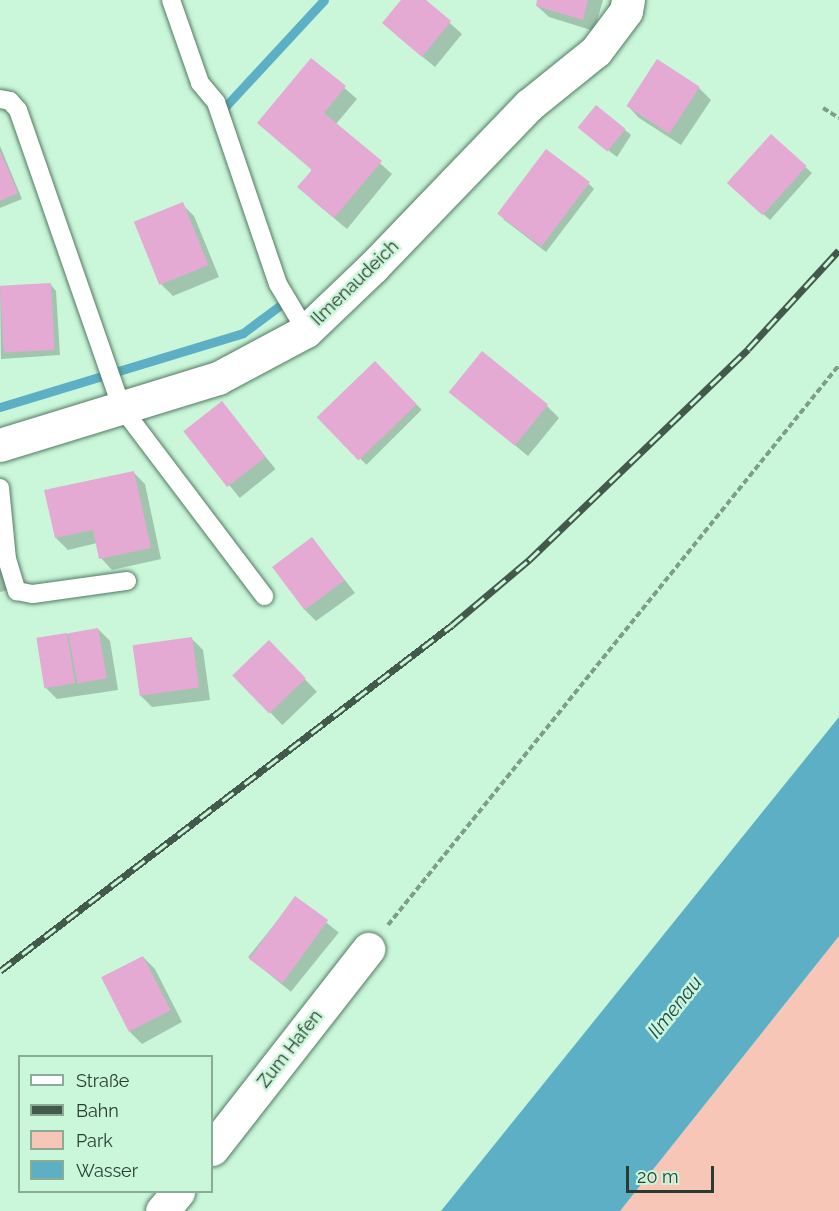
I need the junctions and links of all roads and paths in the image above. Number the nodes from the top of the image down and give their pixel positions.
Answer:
1 (171, 0) edge
2 (628, 0) edge
3 (0, 99) edge
4 (823, 108) dead end
5 (839, 118) edge
6 (300, 320) junction
7 (839, 365) edge
8 (118, 395) junction
9 (0, 445) edge
10 (0, 488) edge
11 (128, 581) dead end
12 (264, 596) dead end
13 (368, 949) joint
14 (213, 1148) edge
15 (176, 1193) edge
16 (162, 1211) edge

1 - 6 lane
2 - 6 street, Ilmenaudeich
3 - 8 lane
4 - 5 path
6 - 8 street, Ilmenaudeich
7 - 13 path
8 - 9 street, Ilmenaudeich
8 - 12 lane
10 - 11 lane
13 - 14 street, Zum Hafen
15 - 16 street

